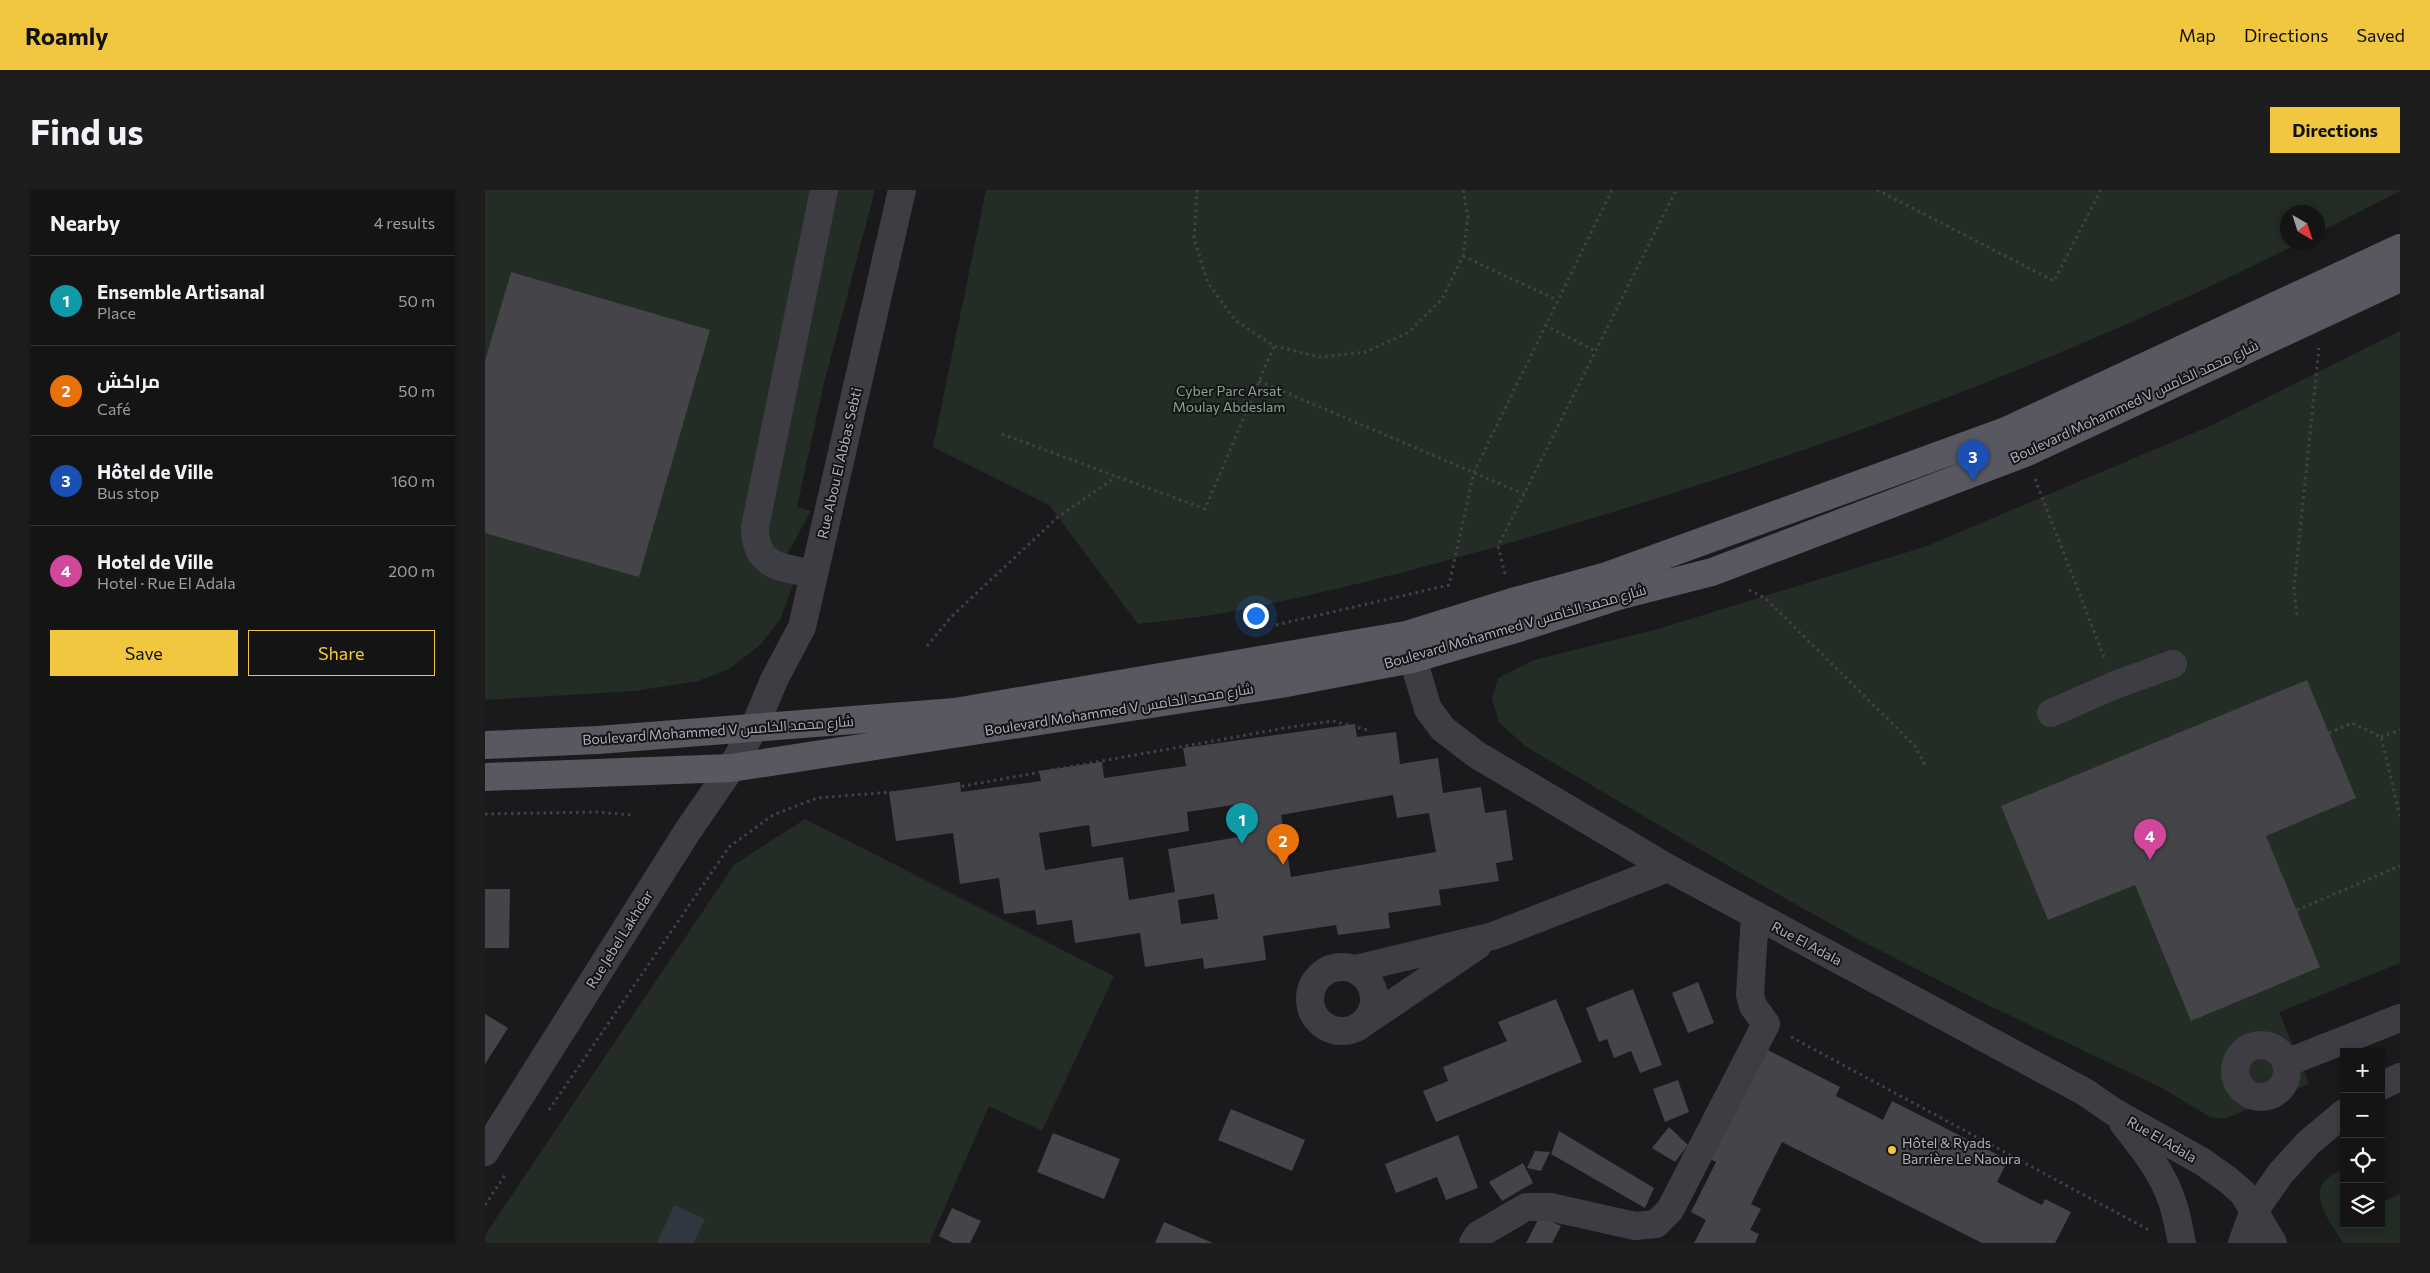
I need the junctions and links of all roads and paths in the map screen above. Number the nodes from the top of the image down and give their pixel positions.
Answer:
1 (824, 190) edge
2 (903, 190) edge
3 (1197, 190) edge
4 (1463, 190) edge
5 (1612, 190) edge
6 (1676, 190) edge
7 (1877, 190) edge
8 (2101, 190) edge
9 (2400, 248) edge
10 (1463, 256) junction
11 (2400, 278) edge
12 (1557, 300) junction
13 (2322, 315) junction
14 (1545, 325) junction
15 (1274, 346) junction
16 (1596, 352) junction
17 (1259, 381) junction
18 (1002, 434) dead end
19 (2025, 453) junction
20 (1474, 472) junction
21 (1116, 477) junction
22 (1524, 494) junction
23 (1712, 572) junction
24 (814, 574) junction
25 (1513, 602) junction
26 (2297, 615) dead end
27 (1274, 625) dead end
28 (927, 646) dead end
29 (1409, 647) junction
30 (2173, 664) dead end
31 (2115, 685) junction
32 (2051, 713) dead end
33 (755, 728) junction
34 (2400, 730) edge
35 (1371, 731) dead end
36 (2329, 733) dead end
37 (2381, 737) junction
38 (485, 746) edge
39 (1925, 765) dead end
40 (731, 768) junction
41 (485, 777) edge
42 (485, 814) edge
43 (631, 815) dead end
44 (2400, 816) edge
45 (2400, 866) edge
46 (1668, 868) junction
47 (2297, 910) dead end
48 (1755, 915) junction
49 (1493, 936) junction
50 (1355, 969) junction
51 (2400, 1018) edge
52 (1365, 1022) junction
53 (1766, 1024) junction
54 (2286, 1063) dead end
55 (2400, 1076) edge
56 (2385, 1084) edge
57 (2114, 1112) junction
58 (547, 1114) dead end
59 (2340, 1116) edge
60 (485, 1152) edge
61 (507, 1172) dead end
62 (485, 1205) edge
63 (2253, 1213) junction
64 (2156, 1234) dead end
65 (1473, 1243) edge
66 (2182, 1243) edge
67 (2241, 1243) edge
68 (2273, 1243) edge

1 - 24 street
2 - 24 street, Rue Abou El Abbas Sebti
3 - 15 path
4 - 10 path
5 - 12 path
6 - 16 path
7 - 8 path
9 - 25 main road, Boulevard Mohammed V شارع محمد الخامس
10 - 12 path
10 - 15 path
11 - 13 main road, Boulevard Mohammed V شارع محمد الخامس
12 - 14 path
13 - 19 main road, Boulevard Mohammed V شارع محمد الخامس
13 - 26 path
14 - 16 path
14 - 20 path
15 - 17 path
16 - 22 path
17 - 20 path
17 - 21 path
18 - 21 path
19 - 23 main road, Boulevard Mohammed V شارع محمد الخامس
19 - 31 path
20 - 22 path
20 - 27 path
21 - 28 path
22 - 25 path
23 - 29 main road, Boulevard Mohammed V شارع محمد الخامس
23 - 39 path
24 - 33 street, Rue Abou El Abbas Sebti
25 - 29 main road, Boulevard Mohammed V شارع محمد الخامس
29 - 33 main road, Boulevard Mohammed V شارع محمد الخامس
29 - 40 main road, Boulevard Mohammed V شارع محمد الخامس
29 - 46 street, Rue El Adala
30 - 31 street
31 - 32 street
33 - 38 main road, Boulevard Mohammed V شارع محمد الخامس
33 - 40 street, Rue Jebel Lakhdar
34 - 37 path
35 - 58 path
36 - 37 path
37 - 44 path
40 - 41 main road, Boulevard Mohammed V شارع محمد الخامس
40 - 60 street, Rue Jebel Lakhdar
42 - 43 path
45 - 47 path
46 - 48 street, Rue El Adala
46 - 49 street
48 - 53 street
48 - 57 street, Rue El Adala
49 - 50 street
49 - 52 street
50 - 52 street
50 - 52 street
51 - 54 street
53 - 64 path
53 - 65 street
55 - 56 street
57 - 63 street, Rue El Adala
57 - 66 street
59 - 63 street
61 - 62 path
63 - 67 street
63 - 68 street, Rue El Adala

